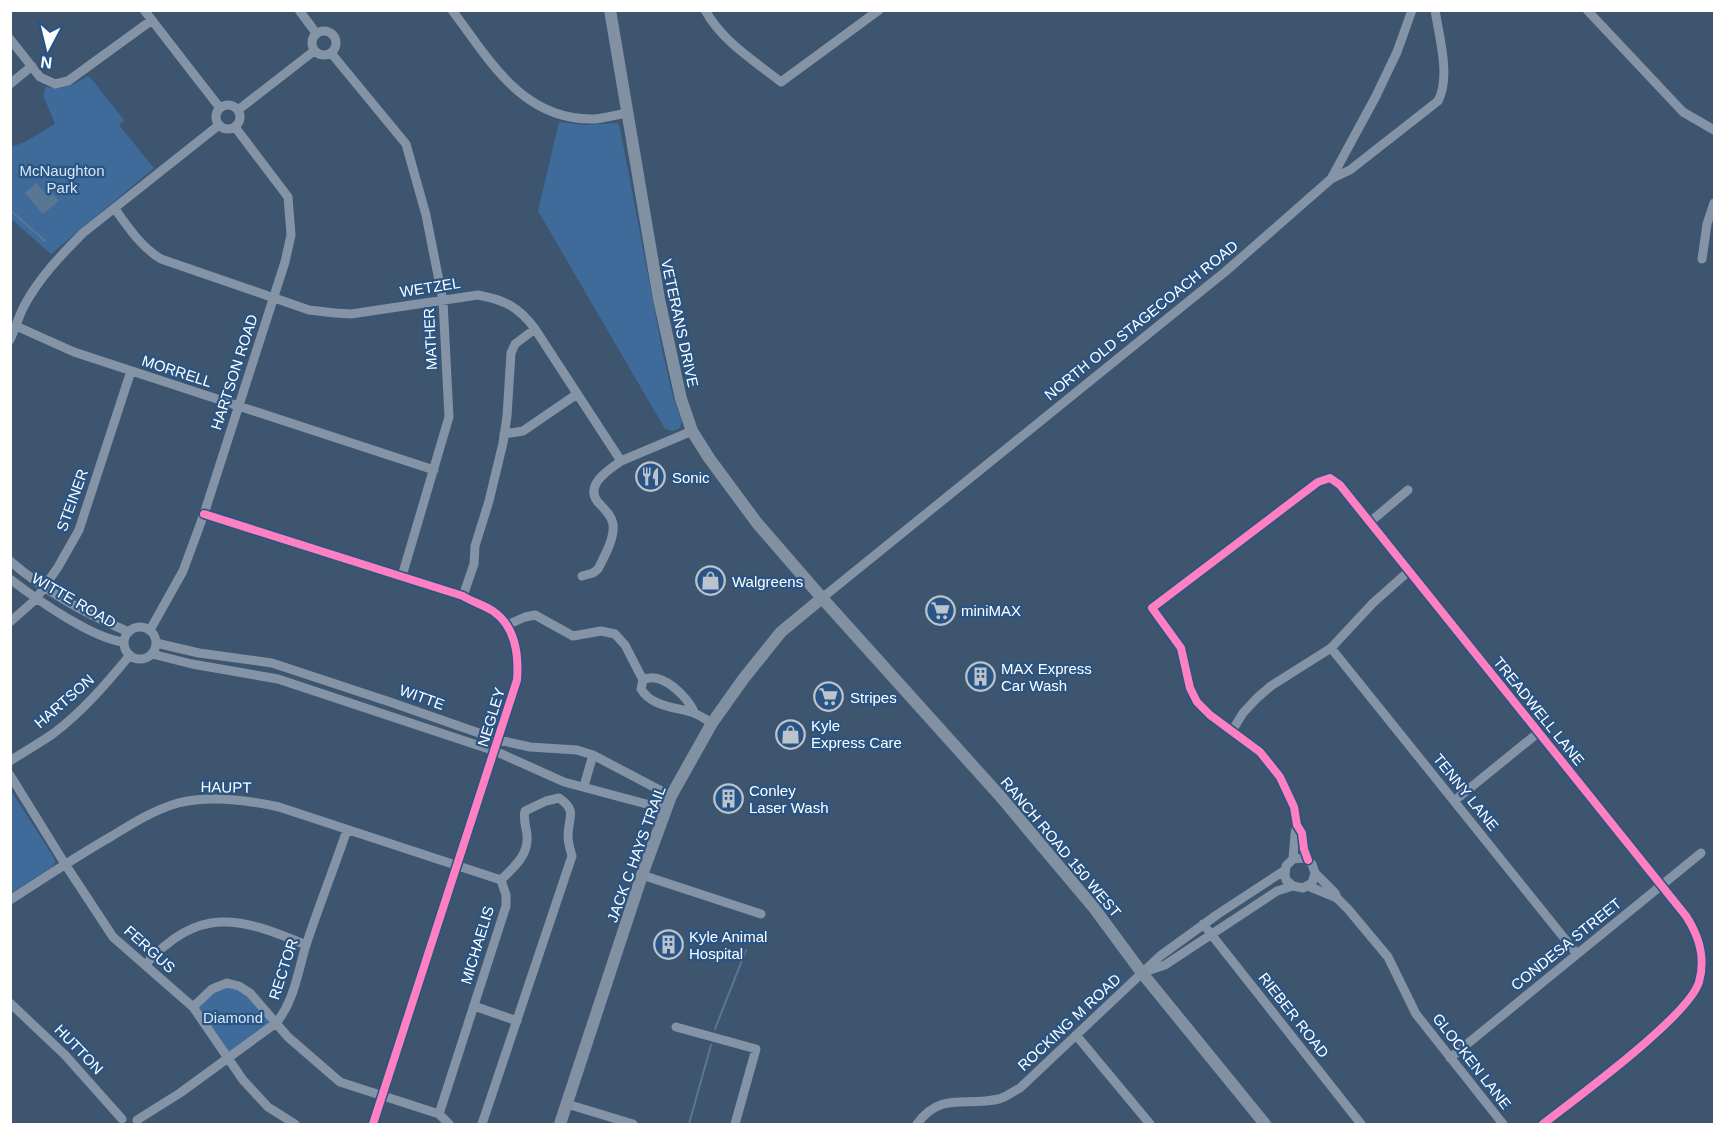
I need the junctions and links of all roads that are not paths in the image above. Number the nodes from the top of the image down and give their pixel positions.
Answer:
1 (144, 10) edge
2 (299, 10) edge
3 (452, 10) edge
4 (610, 10) edge
5 (705, 10) edge
6 (879, 10) edge
7 (1412, 10) edge
8 (1435, 10) edge
9 (1587, 10) edge
10 (152, 20) junction
11 (316, 33) junction
12 (10, 39) edge
13 (314, 51) junction
14 (331, 52) junction
15 (32, 66) junction
16 (10, 84) edge
17 (220, 108) junction
18 (238, 110) junction
19 (627, 113) junction
20 (219, 125) junction
21 (235, 127) junction
22 (1714, 130) edge
23 (1331, 179) junction
24 (1714, 203) edge
25 (114, 209) junction
26 (1702, 259) dead end
27 (273, 298) junction
28 (443, 301) junction
29 (16, 326) junction
30 (535, 329) junction
31 (10, 340) edge
32 (131, 371) junction
33 (577, 394) junction
34 (238, 407) junction
35 (692, 430) junction
36 (504, 434) junction
37 (621, 461) junction
38 (434, 470) junction
39 (1408, 490) dead end
40 (204, 514) junction
41 (1370, 522) junction
42 (10, 561) edge
43 (1409, 571) junction
44 (402, 576) junction
45 (582, 576) dead end
46 (10, 579) edge
47 (45, 586) junction
48 (463, 596) junction
49 (822, 598) junction
50 (36, 599) junction
51 (10, 622) edge
52 (507, 626) junction
53 (150, 630) junction
54 (129, 632) junction
55 (124, 642) junction
56 (156, 643) junction
57 (1331, 648) junction
58 (152, 654) junction
59 (130, 656) junction
60 (238, 658) junction
61 (237, 671) junction
62 (323, 680) junction
63 (644, 680) junction
64 (318, 692) junction
65 (694, 712) junction
66 (712, 723) junction
67 (1232, 731) junction
68 (1539, 732) junction
69 (498, 740) junction
70 (495, 751) junction
71 (593, 755) junction
72 (10, 760) edge
73 (10, 775) edge
74 (564, 782) junction
75 (584, 786) junction
76 (671, 796) junction
77 (559, 798) junction
78 (1454, 801) junction
79 (665, 809) junction
80 (1297, 825) junction
81 (347, 830) junction
82 (1701, 853) dead end
83 (1293, 859) junction
84 (1308, 860) junction
85 (64, 864) junction
86 (457, 865) junction
87 (1285, 870) junction
88 (1315, 873) junction
89 (642, 875) junction
90 (501, 880) junction
91 (1662, 885) junction
92 (1293, 886) junction
93 (1308, 886) junction
94 (1337, 898) junction
95 (10, 900) edge
96 (760, 914) dead end
97 (1203, 924) junction
98 (1210, 934) junction
99 (306, 945) junction
100 (1577, 954) junction
101 (145, 965) junction
102 (1142, 973) junction
103 (10, 1004) edge
104 (474, 1006) junction
105 (193, 1007) junction
106 (517, 1021) junction
107 (276, 1023) junction
108 (676, 1027) dead end
109 (1076, 1035) junction
110 (228, 1058) junction
111 (1450, 1058) junction
112 (383, 1095) junction
113 (567, 1104) junction
114 (439, 1114) junction
115 (120, 1122) edge
116 (138, 1122) edge
117 (295, 1125) edge
118 (373, 1125) edge
119 (449, 1125) edge
120 (482, 1125) edge
121 (560, 1125) edge
122 (633, 1125) edge
123 (735, 1125) edge
124 (917, 1125) edge
125 (1150, 1125) edge
126 (1264, 1125) edge
127 (1361, 1125) edge
128 (1503, 1125) edge
129 (1542, 1125) edge

1 - 10 street
2 - 11 street
3 - 19 street
4 - 19 main road, VETERANS DRIVE
5 - 6 street
7 - 23 street, NORTH OLD STAGECOACH ROAD
8 - 23 street
9 - 22 street
10 - 15 street
10 - 17 street
11 - 13 street
11 - 14 street
12 - 15 street
13 - 14 street
13 - 18 street
14 - 28 street, MATHER
15 - 16 street
17 - 18 street
17 - 20 street
18 - 21 street
19 - 35 main road, VETERANS DRIVE
20 - 21 street
20 - 25 street
21 - 27 street, HARTSON ROAD
23 - 49 street, NORTH OLD STAGECOACH ROAD
24 - 26 street
25 - 27 street, WETZEL
25 - 29 street
27 - 28 street, WETZEL
27 - 34 street, HARTSON ROAD
28 - 30 street, WETZEL
28 - 38 street, MATHER
29 - 31 street
29 - 32 street, MORRELL
30 - 33 street, WETZEL
30 - 36 street
32 - 34 street, MORRELL
32 - 47 street, STEINER
33 - 36 street
33 - 37 street, WETZEL
34 - 38 street, MORRELL
34 - 40 street, HARTSON ROAD
35 - 37 street
35 - 49 main road, VETERANS DRIVE
36 - 48 street
37 - 45 street
38 - 44 street, MATHER
39 - 41 street
40 - 44 street
40 - 53 street, HARTSON ROAD
41 - 43 street, TREADWELL LANE
41 - 67 street, TREADWELL LANE
42 - 47 street, WITTE ROAD
43 - 57 street
43 - 68 street, TREADWELL LANE
44 - 48 street
46 - 50 street, WITTE ROAD
47 - 50 street, STEINER
47 - 54 street, WITTE ROAD
48 - 52 street
49 - 66 main road, JACK C HAYS TRAIL
49 - 102 main road, RANCH ROAD 150 WEST
50 - 51 street, STEINER
50 - 55 street, WITTE ROAD
52 - 63 street
52 - 69 street, NEGLEY
53 - 54 street
53 - 56 street
54 - 55 street
55 - 59 street
56 - 58 street
56 - 60 street, WITTE
57 - 67 street
57 - 78 street, TENNY LANE
58 - 59 street
58 - 61 street, WITTE
59 - 72 street, HARTSON
60 - 61 street
60 - 62 street, WITTE
61 - 64 street, WITTE
62 - 64 street
62 - 69 street, WITTE
63 - 65 street
63 - 65 street
64 - 70 street, WITTE
65 - 66 street
66 - 76 main road, JACK C HAYS TRAIL
67 - 80 street
68 - 78 street
68 - 91 street, TREADWELL LANE
69 - 70 street, NEGLEY
69 - 71 street, WITTE
70 - 74 street, WITTE
70 - 86 street, NEGLEY
71 - 75 street
71 - 76 street, WITTE
73 - 85 street, FERGUS
74 - 75 street, WITTE
74 - 77 street
75 - 79 street, WITTE
76 - 79 main road, JACK C HAYS TRAIL
77 - 90 street
77 - 106 street
78 - 100 street, TENNY LANE
79 - 89 main road, JACK C HAYS TRAIL
80 - 83 street
80 - 84 street
81 - 85 street, HAUPT
81 - 86 street, HAUPT
81 - 99 street, RECTOR
82 - 91 street, CONDESA STREET
83 - 84 street
83 - 87 street
84 - 88 street
85 - 95 street, HAUPT
85 - 101 street, FERGUS
86 - 90 street, HAUPT
86 - 112 street, NEGLEY
87 - 92 street
87 - 97 street, ROCKING M ROAD
88 - 93 street
88 - 94 street, GLOCKEN LANE
89 - 96 street
89 - 113 main road, JACK C HAYS TRAIL
90 - 104 street, MICHAELIS
91 - 100 street, CONDESA STREET
91 - 129 street, TREADWELL LANE
92 - 93 street
92 - 98 street
93 - 94 street, GLOCKEN LANE
94 - 111 street, GLOCKEN LANE
97 - 98 street, RIEBER ROAD
97 - 102 street, ROCKING M ROAD
98 - 102 street
98 - 127 street, RIEBER ROAD
99 - 101 street
99 - 107 street, RECTOR
100 - 111 street, CONDESA STREET
101 - 105 street, FERGUS
102 - 109 street, ROCKING M ROAD
102 - 126 main road, RANCH ROAD 150 WEST
103 - 115 street, HUTTON
104 - 106 street
104 - 114 street, MICHAELIS
105 - 107 street
105 - 110 street, FERGUS
106 - 120 street
107 - 110 street, RECTOR
107 - 112 street
108 - 123 street
109 - 124 street, ROCKING M ROAD
109 - 125 street
110 - 116 street, RECTOR
110 - 117 street, FERGUS
111 - 128 street, GLOCKEN LANE
112 - 114 street
112 - 118 street, NEGLEY
113 - 121 main road, JACK C HAYS TRAIL
113 - 122 street
114 - 119 street
115 - 116 street

